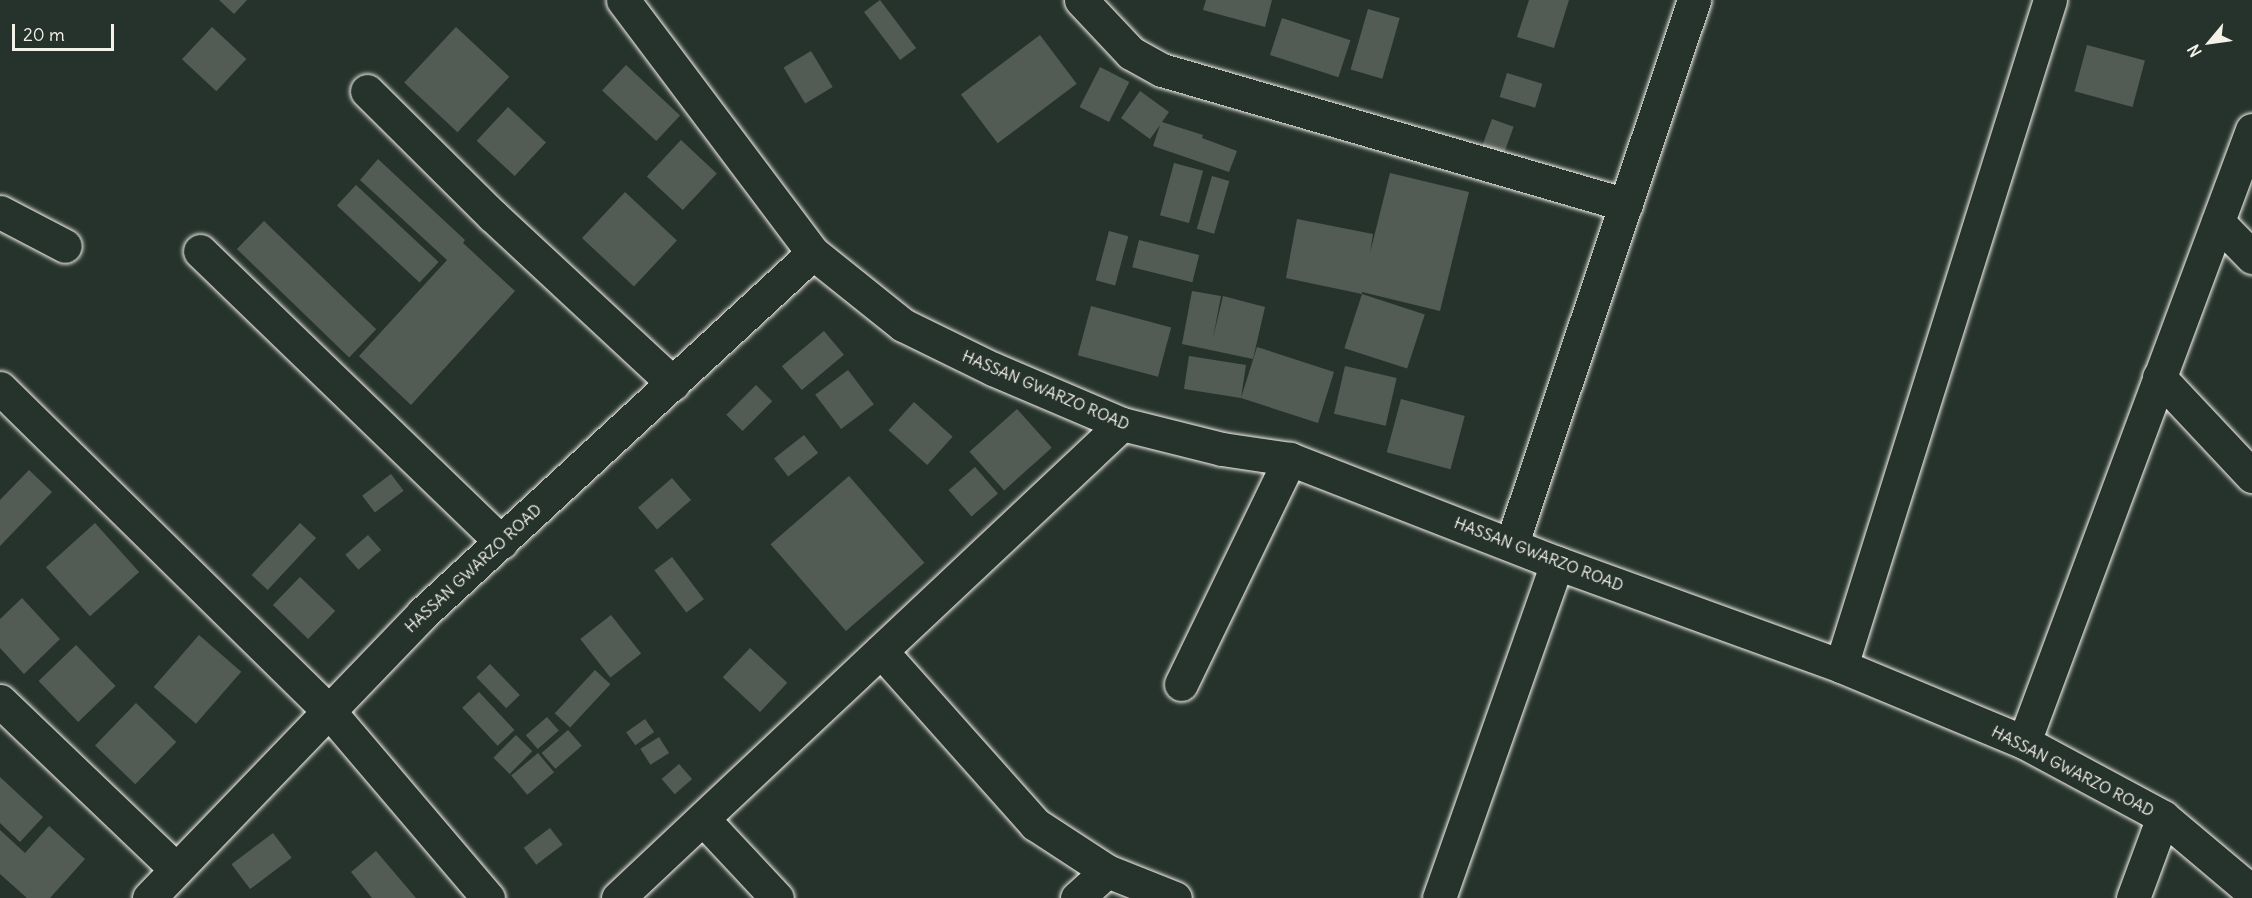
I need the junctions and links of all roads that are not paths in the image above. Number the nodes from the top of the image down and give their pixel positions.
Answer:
1 (1081, 0) edge
2 (1694, 0) edge
3 (2050, 0) edge
4 (631, 3) edge
5 (367, 91) dead end
6 (2252, 130) edge
7 (1626, 205) junction
8 (0, 212) edge
9 (2218, 222) junction
10 (65, 246) dead end
11 (200, 251) dead end
12 (813, 253) junction
13 (2252, 257) edge
14 (2159, 377) junction
15 (673, 383) junction
16 (0, 388) edge
17 (1122, 424) junction
18 (1290, 459) junction
19 (2252, 476) edge
20 (501, 542) junction
21 (1512, 543) junction
22 (1557, 563) junction
23 (881, 651) junction
24 (1840, 666) junction
25 (1181, 684) dead end
26 (0, 701) edge
27 (328, 710) junction
28 (2024, 742) junction
29 (2163, 816) junction
30 (703, 819) junction
31 (176, 869) junction
32 (1107, 871) junction
33 (2252, 892) edge
34 (149, 898) edge
35 (488, 898) edge
36 (618, 898) edge
37 (777, 898) edge
38 (1077, 898) edge
39 (1175, 898) edge
40 (1439, 898) edge
41 (2133, 898) edge

1 - 7 street
2 - 7 street
3 - 24 street
4 - 12 street, HASSAN GWARZO ROAD
5 - 15 street
6 - 9 street
7 - 21 street
8 - 10 street
9 - 13 street
9 - 14 street
11 - 20 street
12 - 15 street, HASSAN GWARZO ROAD
12 - 17 street, HASSAN GWARZO ROAD
14 - 19 street
14 - 28 street
15 - 20 street, HASSAN GWARZO ROAD
16 - 27 street
17 - 18 street, HASSAN GWARZO ROAD
17 - 23 street
18 - 21 street, HASSAN GWARZO ROAD
18 - 25 street
20 - 27 street, HASSAN GWARZO ROAD
21 - 22 street, HASSAN GWARZO ROAD
22 - 24 street, HASSAN GWARZO ROAD
22 - 40 street
23 - 30 street
23 - 32 street
24 - 28 street, HASSAN GWARZO ROAD
26 - 31 street
27 - 31 street, HASSAN GWARZO ROAD
27 - 35 street
28 - 29 street, HASSAN GWARZO ROAD
29 - 33 street, HASSAN GWARZO ROAD
29 - 41 street
30 - 36 street
30 - 37 street
31 - 34 street, HASSAN GWARZO ROAD
32 - 38 street
32 - 39 street

